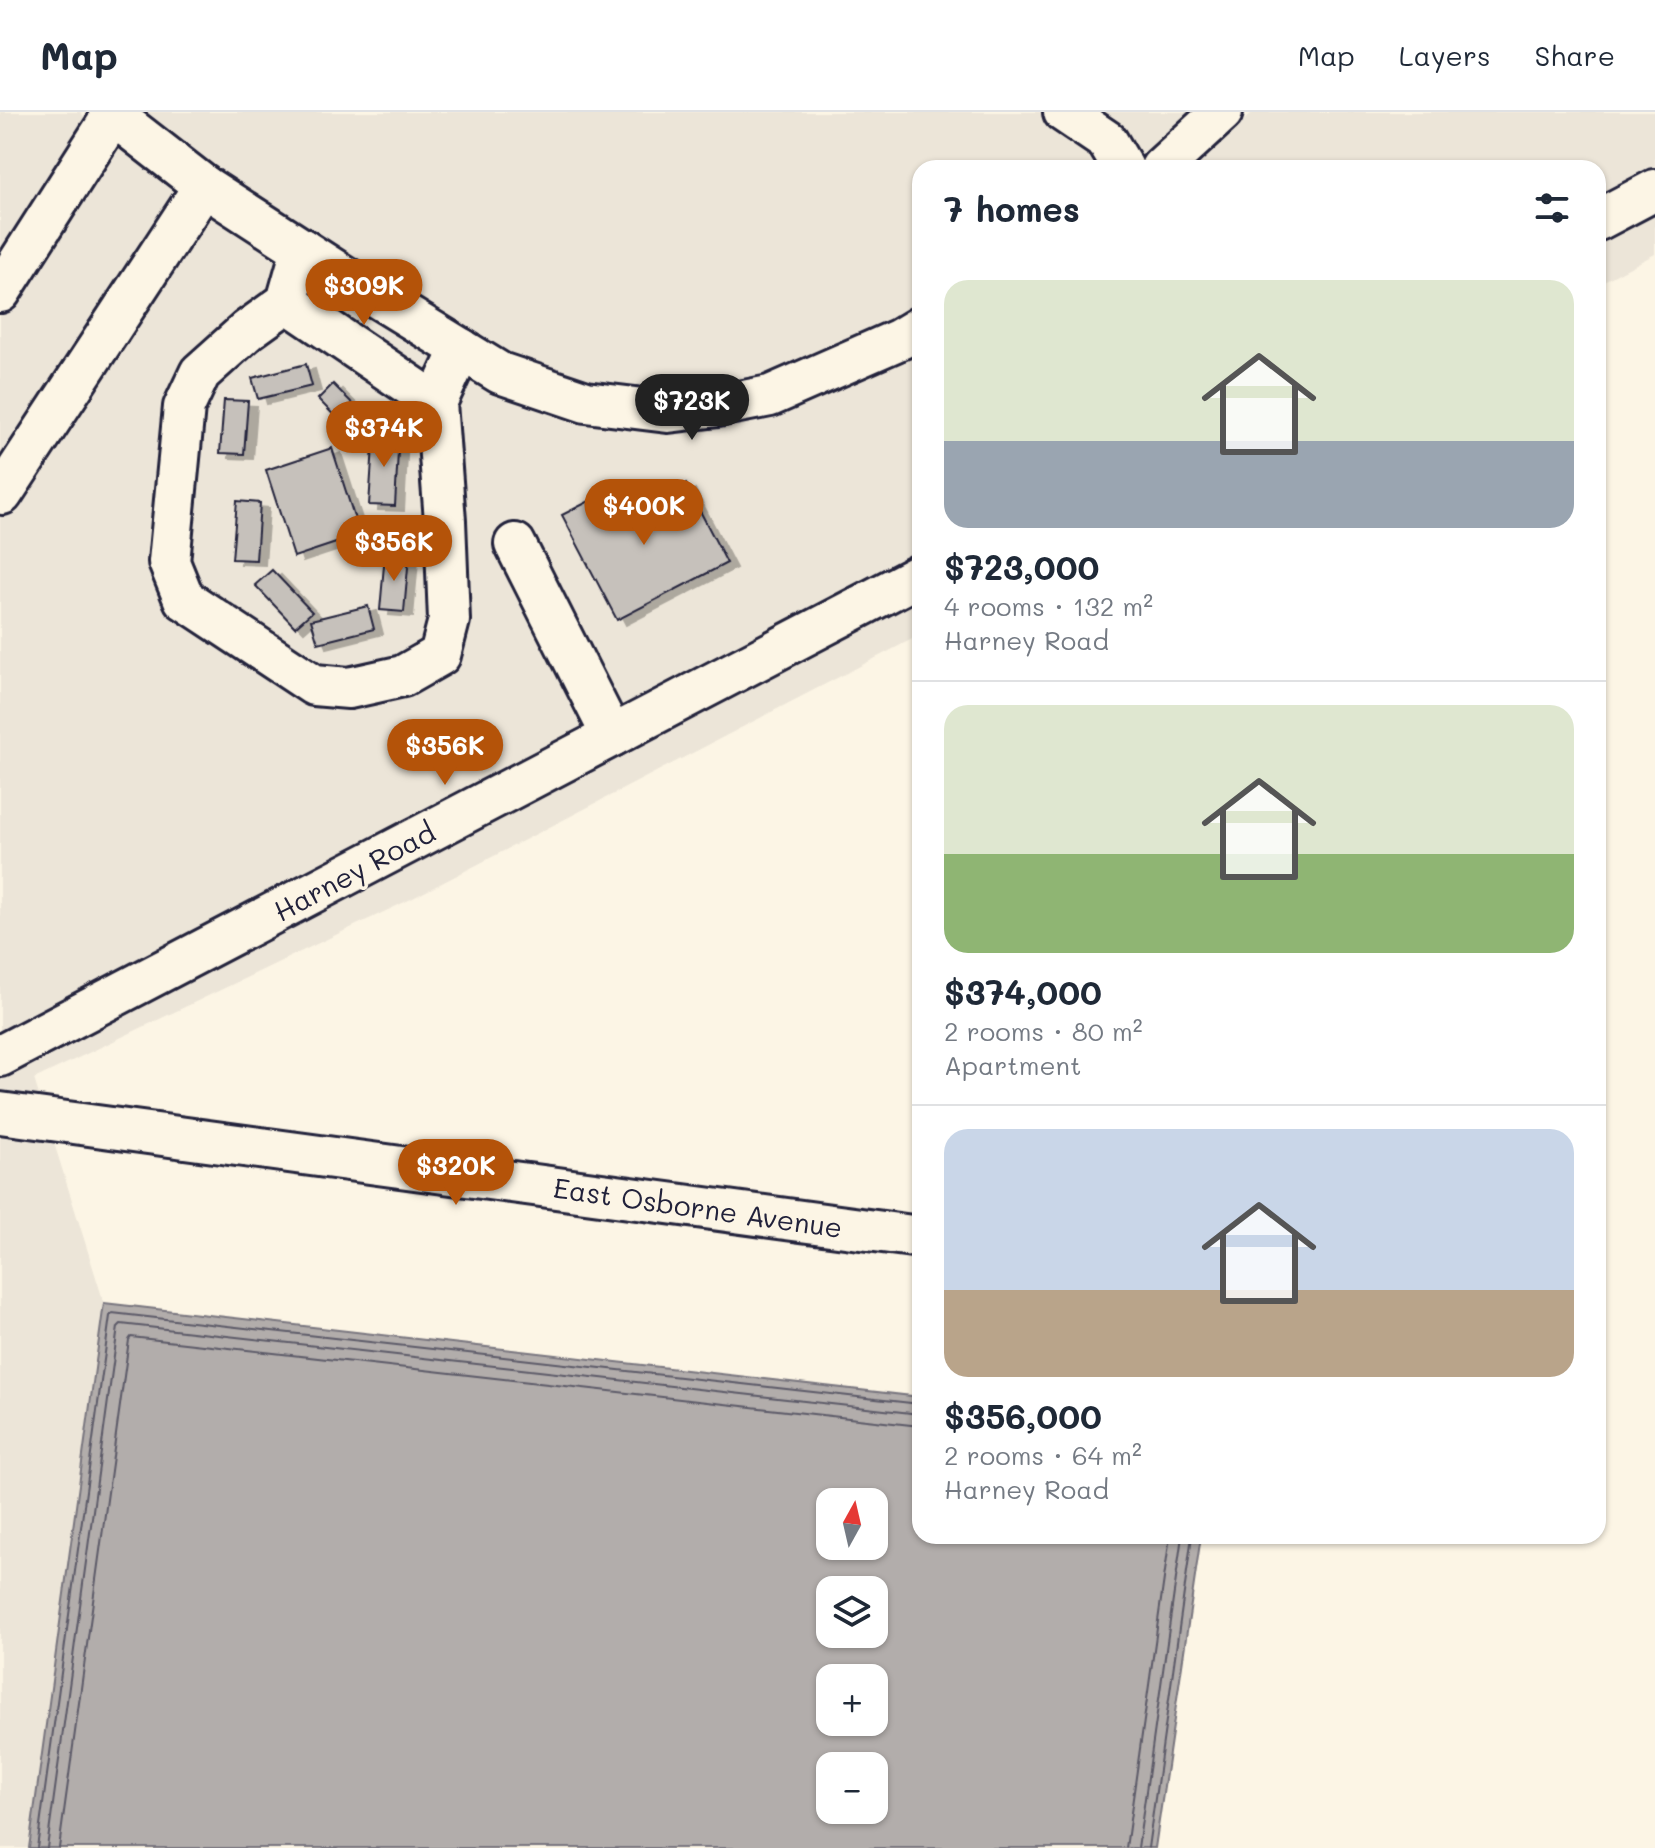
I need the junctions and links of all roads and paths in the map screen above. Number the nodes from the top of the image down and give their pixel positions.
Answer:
1 (1064, 112) edge
2 (1222, 112) edge
3 (111, 114) edge
4 (1118, 160) edge
5 (1170, 160) edge
6 (204, 186) junction
7 (1655, 190) edge
8 (1606, 216) edge
9 (302, 249) junction
10 (0, 292) edge
11 (287, 302) junction
12 (912, 332) edge
13 (461, 349) junction
14 (436, 403) junction
15 (1, 494) edge
16 (515, 544) dead end
17 (912, 579) edge
18 (612, 736) junction
19 (0, 1056) edge
20 (0, 1113) edge
21 (912, 1236) edge

1 - 4 street
2 - 5 street
3 - 6 street
3 - 10 street
6 - 9 street
6 - 15 street
7 - 8 street
9 - 11 street
9 - 13 street
11 - 14 street
11 - 14 street
12 - 13 street
13 - 14 street
16 - 18 street
17 - 18 street, Harney Road
18 - 19 street, Harney Road
20 - 21 street, East Osborne Avenue

